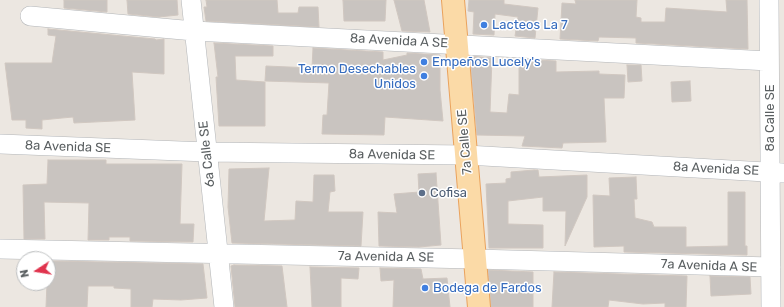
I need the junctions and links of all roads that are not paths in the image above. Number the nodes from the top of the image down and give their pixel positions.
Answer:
1 (191, 0) edge
2 (453, 0) edge
3 (769, 0) edge
4 (30, 16) dead end
5 (194, 31) junction
6 (456, 44) junction
7 (769, 61) junction
8 (0, 144) edge
9 (207, 152) junction
10 (466, 155) junction
11 (777, 172) edge
12 (0, 249) edge
13 (218, 255) junction
14 (475, 259) junction
15 (771, 268) junction
16 (224, 307) edge
17 (479, 307) edge
18 (771, 307) edge

1 - 5 street, 6a Calle SE
2 - 6 main road, 7a Calle SE
3 - 7 street, 8a Calle SE
4 - 5 street, 8a Avenida A SE
5 - 6 street, 8a Avenida A SE
5 - 9 street, 6a Calle SE
6 - 7 street, 8a Avenida A SE
6 - 10 main road, 7a Calle SE
7 - 11 street, 8a Calle SE
8 - 9 street, 8a Avenida SE
9 - 10 street, 8a Avenida SE
9 - 13 street, 6a Calle SE
10 - 11 street, 8a Avenida SE
10 - 14 main road, 7a Calle SE
11 - 15 street, 8a Calle SE
12 - 13 street, 7a Avenida A SE
13 - 14 street, 7a Avenida A SE
13 - 16 street, 6a Calle SE
14 - 15 street, 7a Avenida A SE
14 - 17 main road, 7a Calle SE
15 - 18 street, 8a Calle SE

